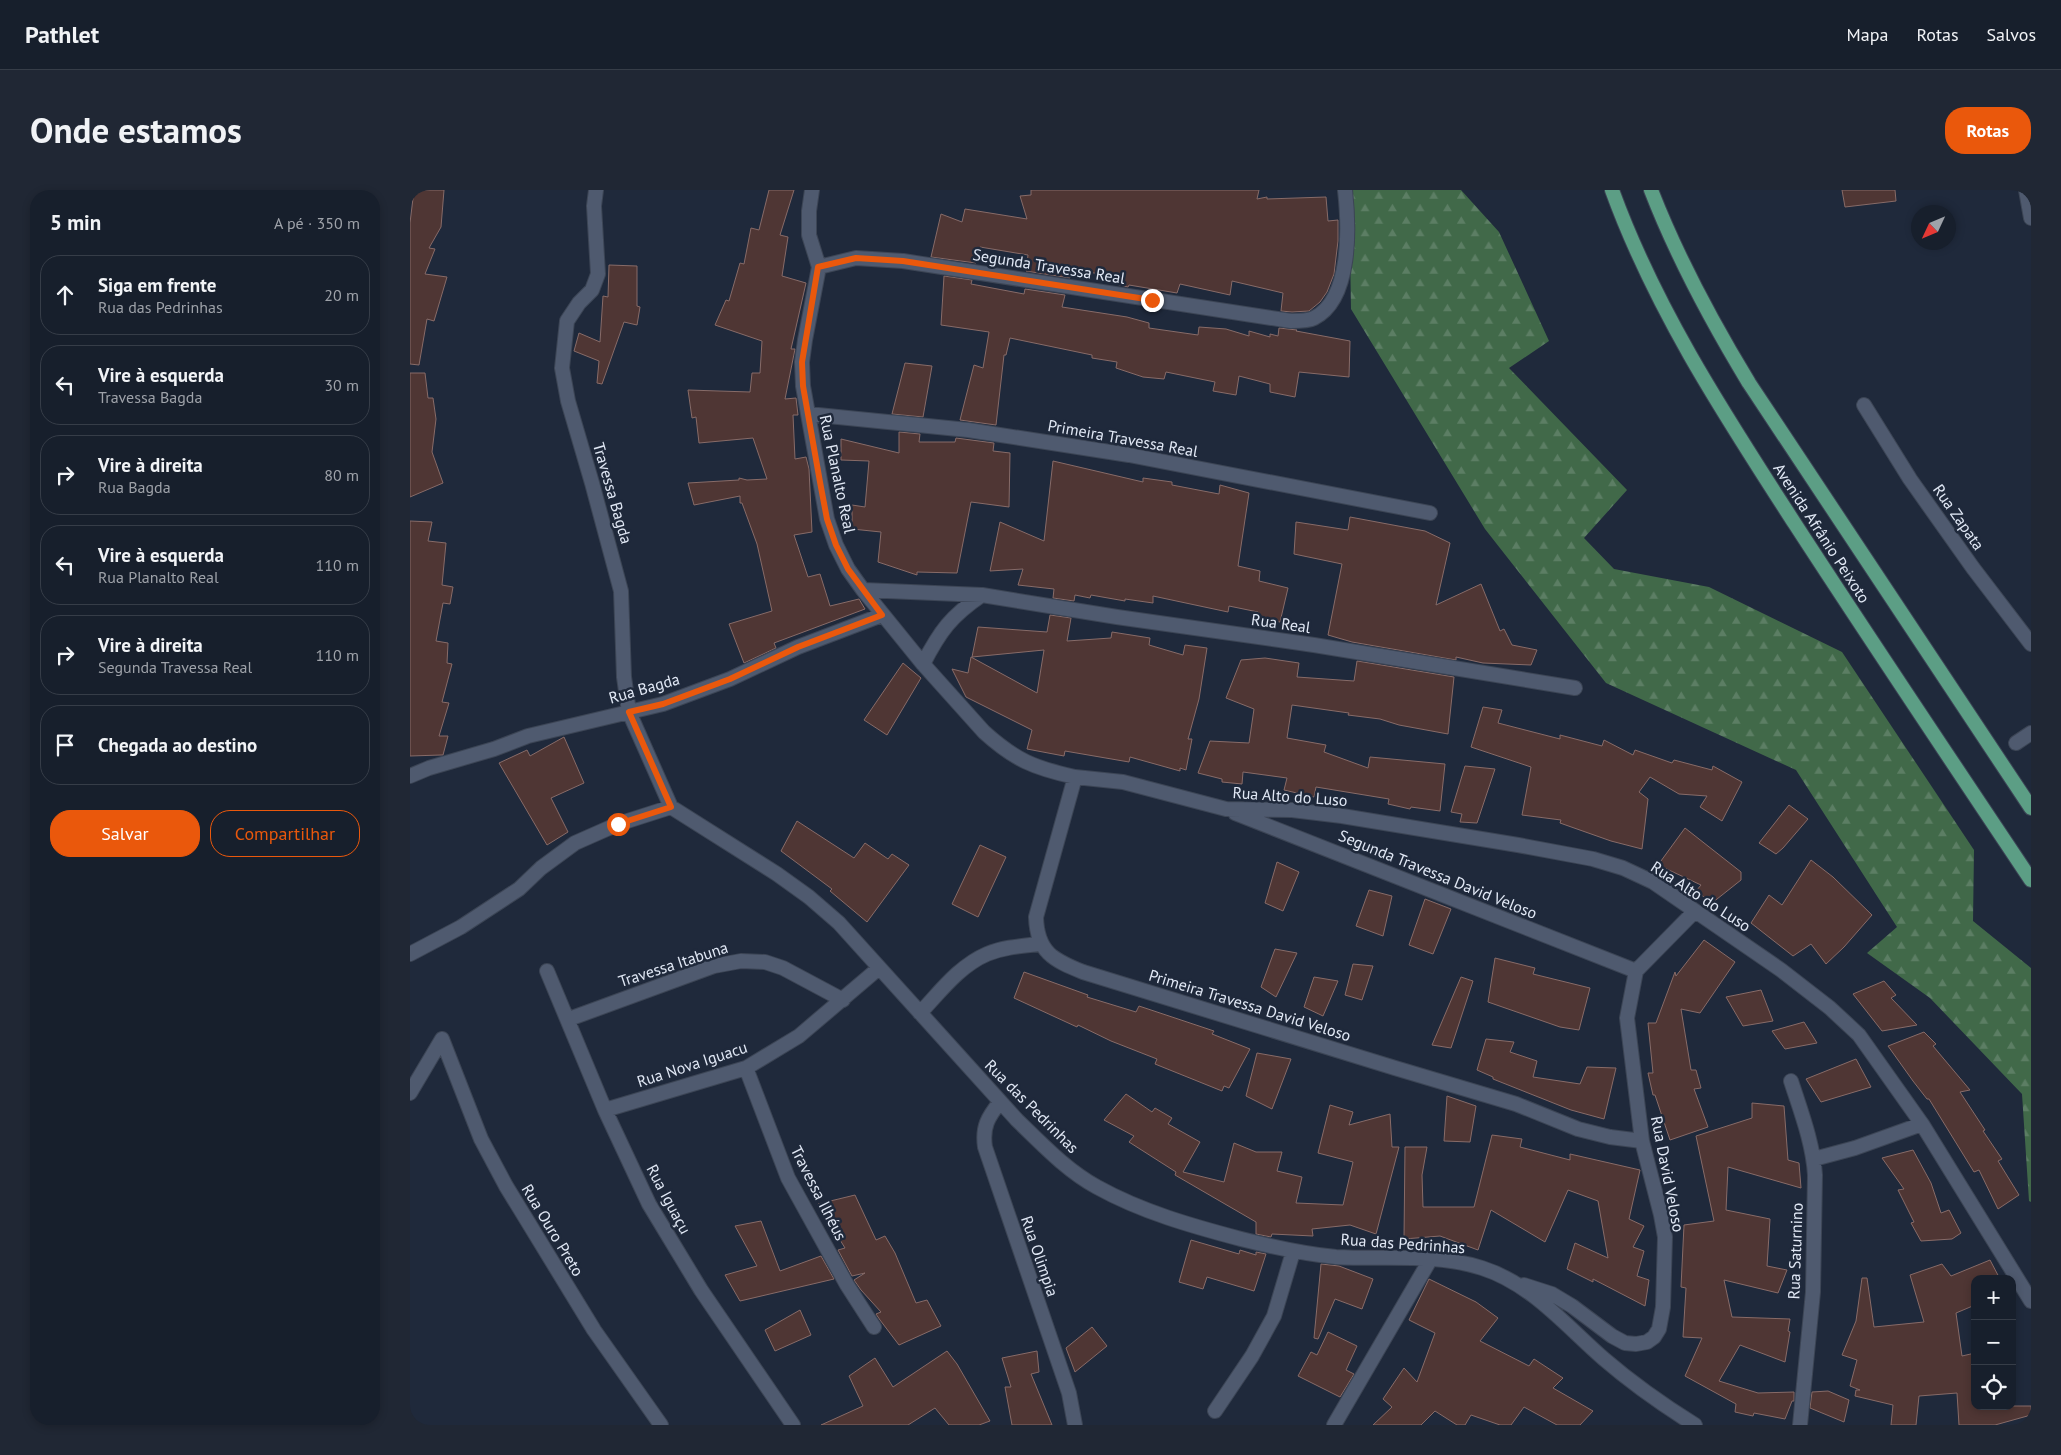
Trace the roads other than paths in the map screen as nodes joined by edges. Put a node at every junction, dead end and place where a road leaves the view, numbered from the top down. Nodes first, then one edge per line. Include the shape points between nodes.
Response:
1 (596, 190) edge
2 (812, 190) edge
3 (1345, 190) edge
4 (1612, 190) edge
5 (1651, 190) edge
6 (2026, 190) edge
7 (2031, 218) edge
8 (818, 267) junction
9 (1864, 405) dead end
10 (808, 414) junction
11 (1430, 514) dead end
12 (863, 590) junction
13 (982, 595) junction
14 (882, 615) junction
15 (2031, 644) edge
16 (923, 664) junction
17 (1575, 688) dead end
18 (629, 712) junction
19 (2031, 733) edge
20 (2016, 743) dead end
21 (410, 776) edge
22 (1075, 776) junction
23 (671, 807) junction
24 (2031, 808) edge
25 (1226, 809) junction
26 (2031, 880) edge
27 (1694, 912) junction
28 (1040, 944) junction
29 (410, 954) edge
30 (879, 968) junction
31 (548, 971) dead end
32 (1636, 971) junction
33 (843, 1000) junction
34 (920, 1013) junction
35 (568, 1019) junction
36 (746, 1068) junction
37 (1791, 1081) dead end
38 (410, 1093) edge
39 (1000, 1102) junction
40 (606, 1110) junction
41 (1922, 1124) junction
42 (1642, 1141) junction
43 (1814, 1159) junction
44 (1293, 1252) junction
45 (1430, 1260) junction
46 (1514, 1281) junction
47 (2031, 1301) edge
48 (874, 1327) dead end
49 (1215, 1412) dead end
50 (661, 1425) edge
51 (793, 1425) edge
52 (1075, 1425) edge
53 (1334, 1425) edge
54 (1695, 1425) edge
55 (1800, 1425) edge

1 - 18 street, Travessa Bagda via 598,274 592,290 567,321 562,368 568,401 621,591 624,676
2 - 8 street, Rua Planalto Real via 809,235
3 - 8 street, Segunda Travessa Real via 1346,255 1341,281 1330,304 1313,319 1291,322 903,261 856,258
4 - 26 main road, Avenida Afrânio Peixoto via 1654,291 1718,404
5 - 24 main road, Avenida Afrânio Peixoto via 1720,336
6 - 7 street
8 - 10 street, Rua Planalto Real via 802,362
9 - 15 street, Rua Zapata via 1910,479
10 - 11 street, Primeira Travessa Real via 968,430 1128,455
10 - 12 street, Rua Planalto Real via 827,519 844,561
12 - 13 street, Rua Real
12 - 14 street, Rua Planalto Real
13 - 16 street via 951,619 938,635
13 - 17 street, Rua Real
14 - 16 street, Rua Planalto Real
14 - 18 street, Rua Bagda via 798,647 730,679 663,704
16 - 22 street, Rua Planalto Real via 1003,749 1043,770
18 - 21 street, Rua Bagda via 528,736
18 - 23 street, Travessa Bagda
19 - 20 street
22 - 25 street, Rua Alto do Luso via 1123,782
22 - 28 street via 1036,917
23 - 29 street via 618,824 575,843 519,889
23 - 30 street, Rua das Pedrinhas via 810,897
25 - 27 street, Rua Alto do Luso via 1292,810 1342,816 1593,859 1653,882
25 - 32 street, Segunda Travessa David Veloso
27 - 32 street
27 - 41 street, Rua Alto do Luso via 1781,970 1830,1008 1859,1035
28 - 34 street via 986,955 949,980
28 - 42 street, Primeira Travessa David Veloso via 1057,959 1083,972 1516,1104 1578,1129
30 - 33 street, Rua Nova Iguacu
30 - 34 street, Rua das Pedrinhas
31 - 35 street, Rua Iguaçu
32 - 42 street, Rua David Veloso via 1627,1018
33 - 35 street, Travessa Itabuna via 783,968 765,962 741,961 714,966
33 - 36 street, Rua Nova Iguacu via 799,1036
34 - 39 street, Rua das Pedrinhas
35 - 40 street, Rua Iguaçu
36 - 40 street, Rua Nova Iguacu
36 - 48 street, Travessa Ilhéus via 788,1178
37 - 43 street, Rua Saturnino
38 - 50 street, Rua Ouro Preto via 442,1039 481,1139 506,1186 594,1330
39 - 44 street, Rua das Pedrinhas via 1047,1150 1096,1186 1189,1225
39 - 52 street, Rua Olimpia via 985,1124 985,1147 1069,1393
40 - 51 street, Rua Iguaçu via 649,1204 701,1290
41 - 43 street
41 - 47 street, Rua Alto do Luso
42 - 46 street, Rua David Veloso via 1664,1238 1662,1319 1654,1337 1647,1342 1625,1343 1552,1294
43 - 55 street, Rua Saturnino via 1813,1292
44 - 45 street, Rua das Pedrinhas
44 - 49 street via 1274,1316
45 - 46 street, Rua das Pedrinhas via 1482,1268
45 - 53 street
46 - 54 street, Rua das Pedrinhas via 1628,1379

